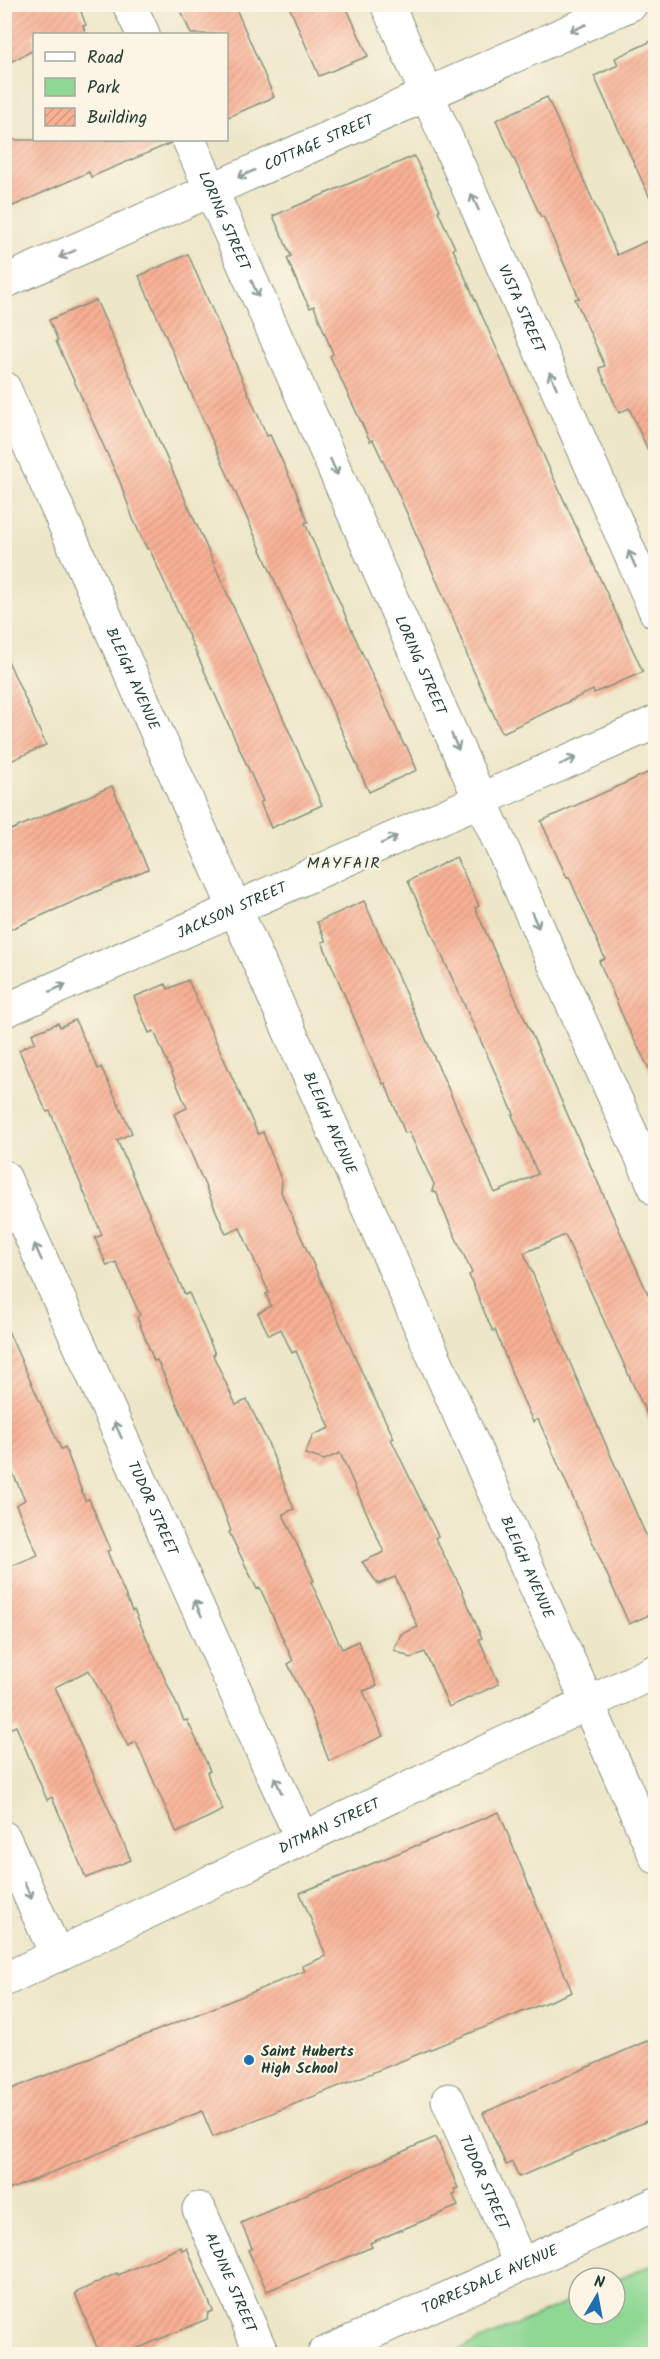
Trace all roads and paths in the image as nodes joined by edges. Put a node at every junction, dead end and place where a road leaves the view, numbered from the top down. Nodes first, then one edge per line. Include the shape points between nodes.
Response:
1 (129, 4) edge
2 (387, 4) edge
3 (631, 4) edge
4 (143, 33) edge
5 (427, 95) junction
6 (189, 141) edge
7 (211, 189) junction
8 (4, 282) edge
9 (4, 388) edge
10 (656, 612) edge
11 (656, 722) edge
12 (480, 799) junction
13 (236, 910) junction
14 (4, 1011) edge
15 (4, 1177) edge
16 (656, 1189) edge
17 (656, 1671) edge
18 (588, 1704) junction
19 (4, 1838) edge
20 (302, 1839) junction
21 (656, 1857) edge
22 (57, 1956) junction
23 (4, 1980) edge
24 (448, 2100) dead end
25 (656, 2204) edge
26 (200, 2209) dead end
27 (521, 2265) junction
28 (262, 2355) edge
29 (324, 2355) edge

1 - 4 street
2 - 5 street, VISTA STREET
3 -> 5 street, COTTAGE STREET
5 -> 7 street, COTTAGE STREET
10 -> 5 street, VISTA STREET
6 - 7 street, LORING STREET
7 -> 8 street, COTTAGE STREET
7 -> 12 street, LORING STREET
9 - 13 street, BLEIGH AVENUE
12 -> 11 street, JACKSON STREET
13 -> 12 street, JACKSON STREET
12 -> 16 street, LORING STREET
14 -> 13 street, JACKSON STREET
13 - 18 street, BLEIGH AVENUE
20 -> 15 street, TUDOR STREET
17 - 18 street, DITMAN STREET
18 - 20 street, DITMAN STREET
18 - 21 street, BLEIGH AVENUE
19 -> 22 street
20 - 22 street, DITMAN STREET
22 - 23 street, DITMAN STREET
24 - 27 street, TUDOR STREET
25 - 27 street, TORRESDALE AVENUE
26 - 28 street, ALDINE STREET
27 - 29 street, TORRESDALE AVENUE

